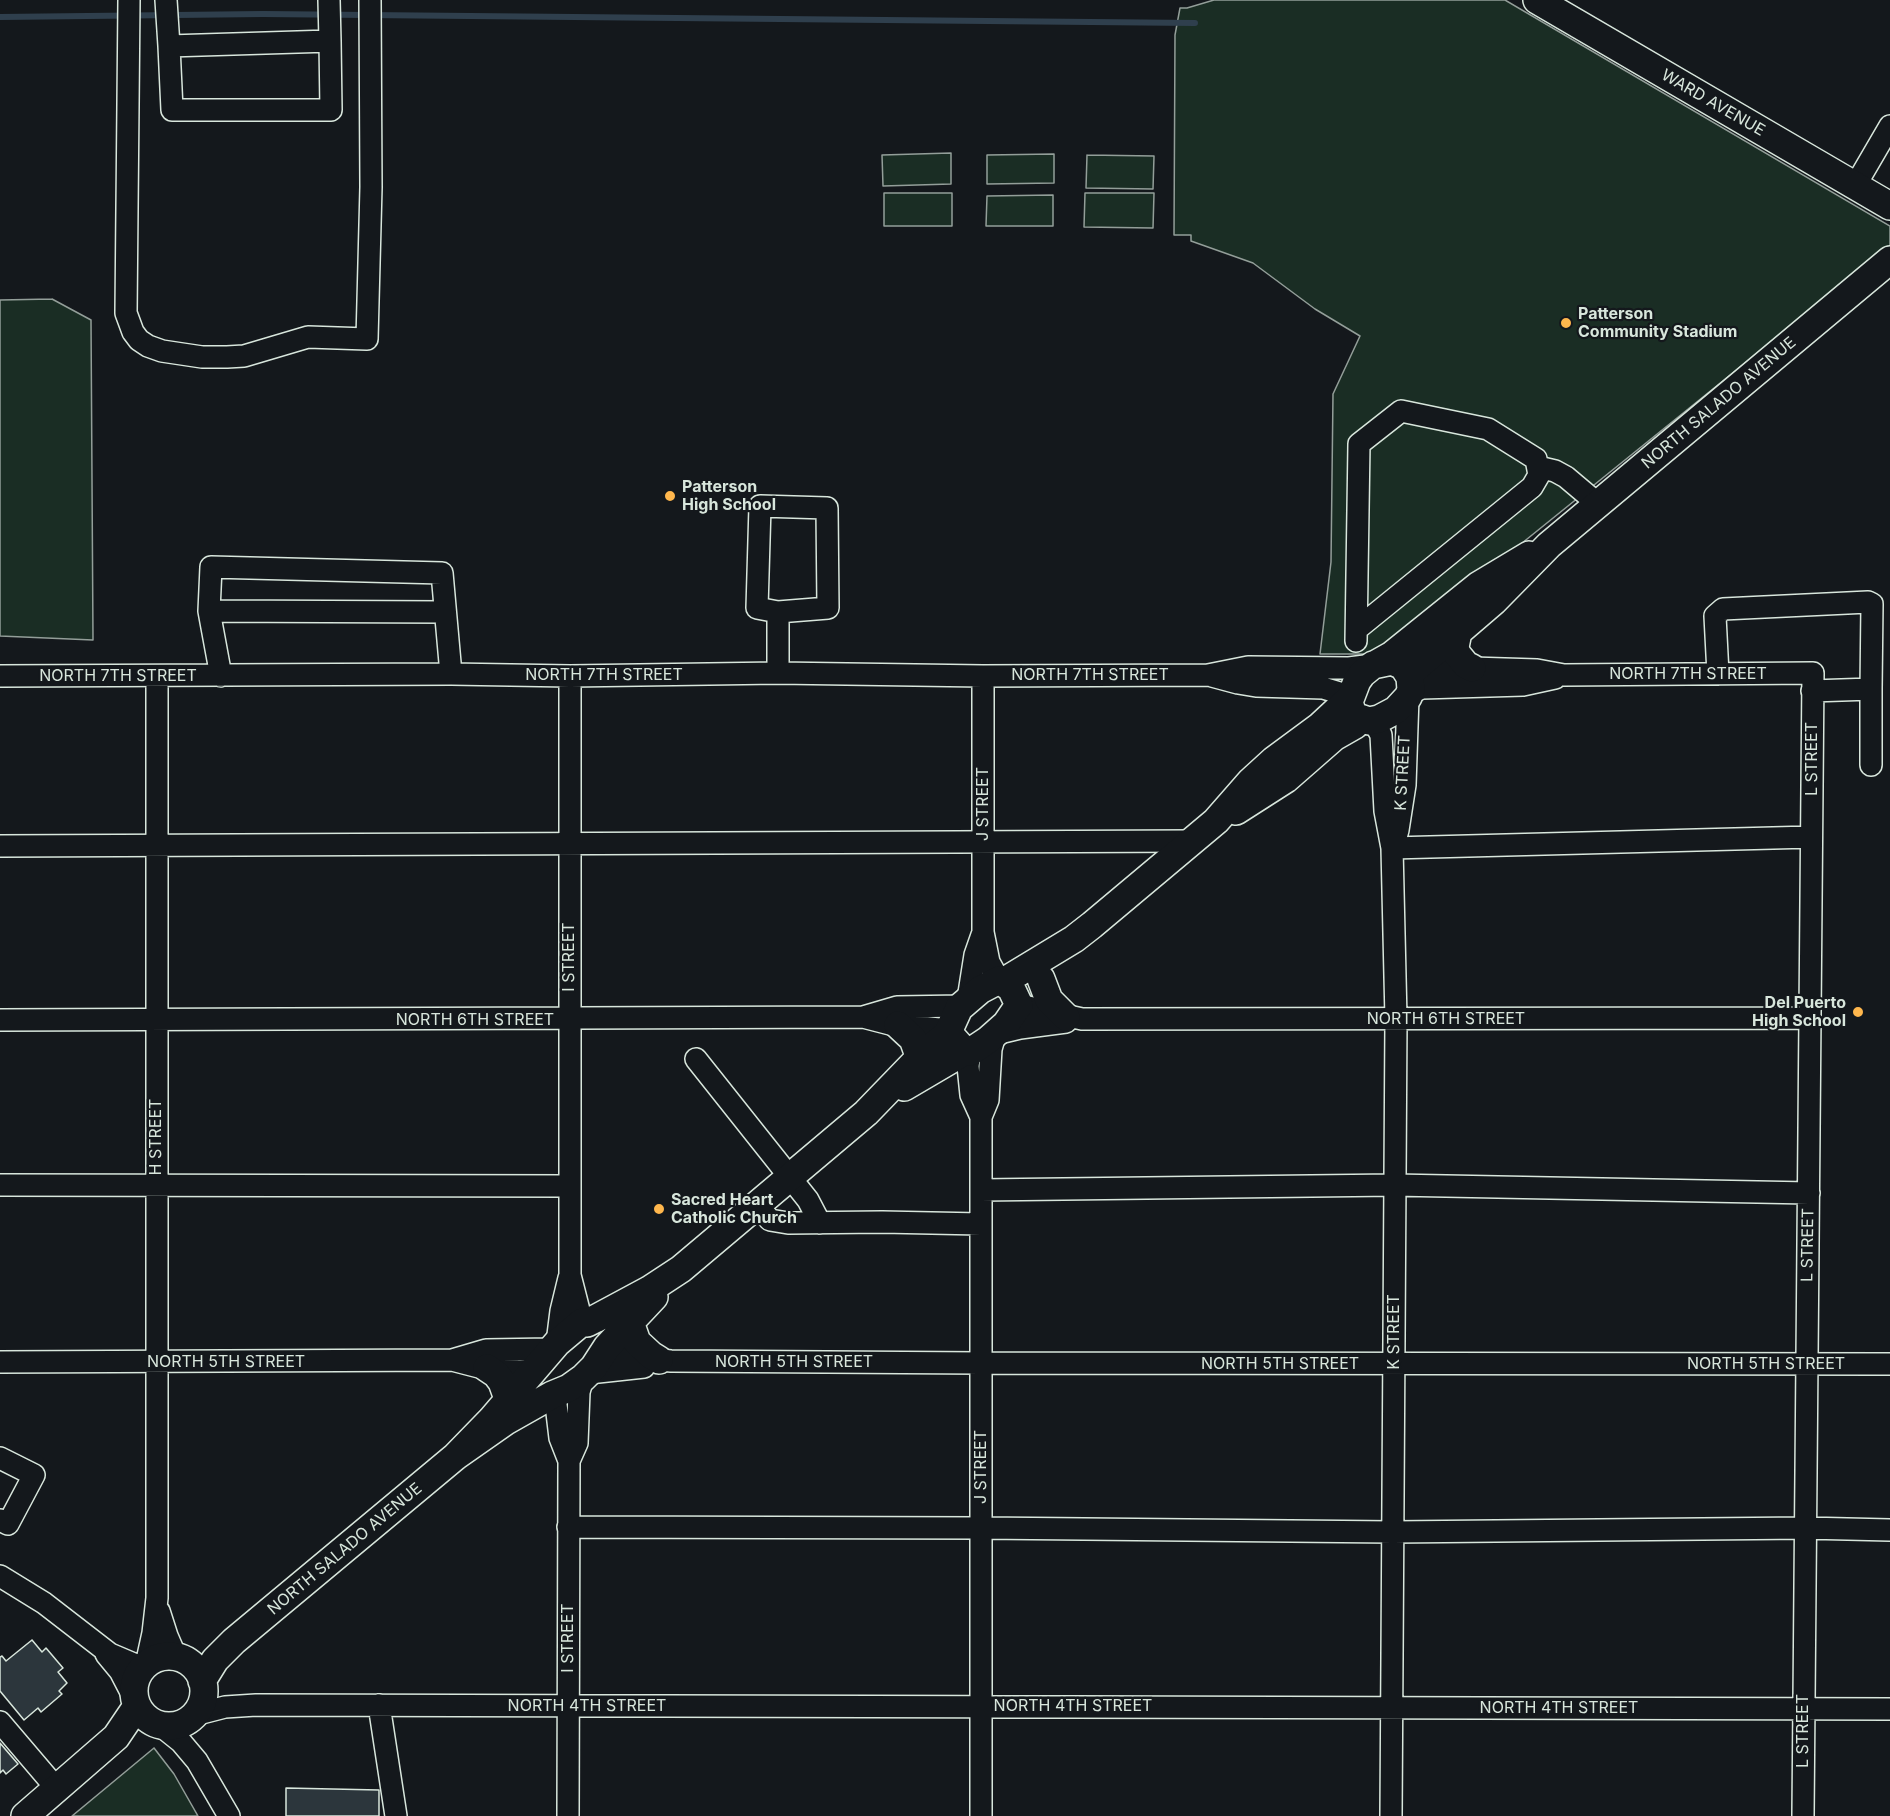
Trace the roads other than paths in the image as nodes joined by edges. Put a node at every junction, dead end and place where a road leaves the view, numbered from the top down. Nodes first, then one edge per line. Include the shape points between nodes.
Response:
1 (129, 0) edge
2 (166, 0) edge
3 (328, 0) edge
4 (370, 0) edge
5 (1537, 0) edge
6 (330, 41) junction
7 (169, 46) junction
8 (1890, 126) edge
9 (1855, 186) junction
10 (1890, 206) edge
11 (1890, 260) edge
12 (1538, 467) junction
13 (1598, 504) junction
14 (1549, 545) junction
15 (209, 611) junction
16 (445, 612) junction
17 (778, 612) junction
18 (1458, 632) junction
19 (1375, 664) junction
20 (1472, 669) junction
21 (778, 673) junction
22 (451, 674) junction
23 (1718, 674) junction
24 (1208, 675) junction
25 (1564, 675) junction
26 (0, 676) edge
27 (221, 676) junction
28 (570, 676) junction
29 (983, 676) junction
30 (157, 677) junction
31 (1813, 682) junction
32 (1409, 685) junction
33 (1871, 689) junction
34 (1350, 697) junction
35 (1368, 720) junction
36 (1870, 765) dead end
37 (1216, 821) junction
38 (1811, 837) junction
39 (1193, 841) junction
40 (983, 842) junction
41 (570, 843) junction
42 (157, 845) junction
43 (0, 846) edge
44 (1392, 848) junction
45 (1092, 926) junction
46 (983, 932) junction
47 (1041, 979) junction
48 (1010, 992) junction
49 (964, 1004) junction
50 (863, 1017) junction
51 (1074, 1018) junction
52 (1810, 1018) junction
53 (1396, 1019) junction
54 (0, 1020) edge
55 (156, 1020) junction
56 (569, 1020) junction
57 (898, 1025) junction
58 (995, 1035) junction
59 (959, 1041) junction
60 (696, 1059) dead end
61 (917, 1061) junction
62 (866, 1113) junction
63 (981, 1117) junction
64 (791, 1178) junction
65 (0, 1185) edge
66 (1394, 1185) junction
67 (156, 1186) junction
68 (568, 1186) junction
69 (981, 1190) junction
70 (1809, 1193) junction
71 (757, 1205) junction
72 (820, 1223) junction
73 (981, 1224) junction
74 (681, 1269) junction
75 (570, 1275) junction
76 (630, 1322) junction
77 (585, 1323) junction
78 (554, 1346) junction
79 (452, 1360) junction
80 (665, 1360) junction
81 (0, 1362) edge
82 (156, 1362) junction
83 (596, 1363) junction
84 (981, 1363) junction
85 (1394, 1364) junction
86 (1807, 1364) junction
87 (1890, 1364) edge
88 (487, 1368) junction
89 (532, 1373) junction
90 (553, 1395) junction
91 (506, 1403) junction
92 (456, 1456) junction
93 (0, 1458) edge
94 (569, 1461) junction
95 (0, 1520) edge
96 (568, 1527) junction
97 (981, 1528) junction
98 (1805, 1528) junction
99 (1890, 1530) edge
100 (1393, 1532) junction
101 (0, 1576) edge
102 (157, 1598) junction
103 (234, 1641) junction
104 (100, 1647) junction
105 (178, 1658) junction
106 (144, 1666) junction
107 (202, 1683) junction
108 (256, 1705) junction
109 (378, 1705) junction
110 (981, 1705) junction
111 (568, 1706) junction
112 (1392, 1707) junction
113 (1803, 1709) junction
114 (1890, 1710) edge
115 (146, 1713) junction
116 (193, 1717) junction
117 (0, 1722) edge
118 (197, 1761) junction
119 (57, 1789) junction
120 (25, 1816) edge
121 (229, 1816) edge
122 (396, 1816) edge
123 (568, 1816) edge
124 (981, 1816) edge
125 (1391, 1816) edge
126 (1803, 1816) edge

1 - 4 street via 126,313 133,332 148,346 202,357 244,356 308,337 367,339
2 - 7 street
3 - 6 street
5 - 9 main road, WARD AVENUE
6 - 7 street
6 - 7 street via 331,110 172,110
8 - 9 street
9 - 10 main road, WARD AVENUE
11 - 13 main road, NORTH SALADO AVENUE
12 - 12 street via 1539,475 1532,487 1357,635 1359,444 1401,411 1488,429 1536,459
12 - 13 street via 1566,477
13 - 14 main road, NORTH SALADO AVENUE
14 - 18 main road, NORTH SALADO AVENUE
14 - 19 main road, NORTH SALADO AVENUE via 1479,585 1392,655
15 - 16 street
15 - 16 street via 211,567 442,573
15 - 27 street
16 - 22 street
17 - 17 street via 828,608 827,508 760,506 757,609
17 - 21 street
18 - 20 main road via 1457,654
18 - 32 main road, NORTH SALADO AVENUE
19 - 24 street, NORTH 7TH STREET via 1349,668 1248,667
19 - 32 main road via 1397,662
19 - 34 main road via 1362,674
20 - 25 street, NORTH 7TH STREET via 1537,670
20 - 32 street, NORTH 7TH STREET via 1430,670
21 - 28 street, NORTH 7TH STREET
21 - 29 street, NORTH 7TH STREET
22 - 27 street, NORTH 7TH STREET
22 - 28 street, NORTH 7TH STREET
23 - 25 street, NORTH 7TH STREET
23 - 31 street, NORTH 7TH STREET
23 - 33 street via 1715,616 1723,609 1868,602 1872,604
24 - 29 street, NORTH 7TH STREET
24 - 34 street, NORTH 7TH STREET via 1256,686 1323,688
25 - 32 street, NORTH 7TH STREET via 1533,684 1427,688
26 - 30 street, NORTH 7TH STREET
27 - 30 street, NORTH 7TH STREET
28 - 41 street, I STREET
29 - 40 street, J STREET
30 - 42 street, H STREET
31 - 33 street, NORTH 7TH STREET
31 - 38 street, L STREET
32 - 35 main road via 1396,710
32 - 44 street, K STREET via 1405,785
33 - 36 street
34 - 35 main road via 1352,712
34 - 37 main road, NORTH SALADO AVENUE via 1251,781
35 - 37 main road, NORTH SALADO AVENUE via 1334,737 1265,793
35 - 44 street, K STREET via 1381,735 1385,811
37 - 39 main road, NORTH SALADO AVENUE
38 - 44 street
38 - 52 street, L STREET
39 - 40 street
39 - 45 main road, NORTH SALADO AVENUE
40 - 41 street
40 - 46 street, J STREET
41 - 42 street
41 - 56 street, I STREET
42 - 43 street
42 - 55 street, H STREET
44 - 53 street, K STREET
45 - 47 main road, NORTH SALADO AVENUE
45 - 48 main road, NORTH SALADO AVENUE
46 - 48 street, J STREET via 989,962
46 - 49 street, J STREET
47 - 48 main road, NORTH SALADO AVENUE
47 - 51 main road via 1049,1000
48 - 49 main road, NORTH SALADO AVENUE via 980,990
48 - 51 street, NORTH 6TH STREET
48 - 58 main road, NORTH SALADO AVENUE via 1006,1024
49 - 50 street via 897,1007
49 - 59 main road, NORTH SALADO AVENUE
50 - 56 street, NORTH 6TH STREET
50 - 57 street, NORTH 6TH STREET
51 - 53 street, NORTH 6TH STREET
51 - 58 street, NORTH 6TH STREET
52 - 53 street, NORTH 6TH STREET
52 - 70 street, L STREET
53 - 66 street, K STREET
54 - 55 street, NORTH 6TH STREET
55 - 56 street, NORTH 6TH STREET
55 - 67 street, H STREET
56 - 68 street, I STREET
57 - 59 street, NORTH 6TH STREET
57 - 61 main road via 913,1039
58 - 59 main road, NORTH SALADO AVENUE
58 - 63 street, J STREET via 988,1100
59 - 61 main road, NORTH SALADO AVENUE via 926,1051
59 - 62 main road, NORTH SALADO AVENUE via 918,1078
59 - 63 street, J STREET
60 - 64 street
61 - 62 main road, NORTH SALADO AVENUE
62 - 64 main road, NORTH SALADO AVENUE
63 - 69 street, J STREET
64 - 71 main road, NORTH SALADO AVENUE
64 - 72 street
65 - 67 street
66 - 69 street
66 - 70 street
66 - 85 street, K STREET
67 - 68 street
67 - 82 street, H STREET
68 - 75 street, I STREET
69 - 73 street, J STREET
70 - 86 street, L STREET
71 - 72 street via 770,1220
71 - 74 main road, NORTH SALADO AVENUE
72 - 73 street
73 - 84 street, J STREET
74 - 76 main road, NORTH SALADO AVENUE
74 - 77 main road, NORTH SALADO AVENUE
75 - 77 street, I STREET
75 - 78 street, I STREET
76 - 80 main road via 637,1342 651,1355
76 - 83 main road, NORTH SALADO AVENUE
77 - 78 main road, NORTH SALADO AVENUE
77 - 83 street via 600,1331
78 - 79 street, NORTH 5TH STREET via 486,1350
78 - 89 main road, NORTH SALADO AVENUE
79 - 82 street, NORTH 5TH STREET
79 - 88 street, NORTH 5TH STREET
80 - 83 street, NORTH 5TH STREET via 631,1356
80 - 84 street, NORTH 5TH STREET
81 - 82 street, NORTH 5TH STREET
82 - 102 street, H STREET
83 - 90 main road, NORTH SALADO AVENUE
83 - 94 street, I STREET via 579,1400 577,1443
84 - 85 street, NORTH 5TH STREET
84 - 97 street, J STREET
85 - 86 street, NORTH 5TH STREET
85 - 100 street, K STREET
86 - 87 street, NORTH 5TH STREET
86 - 98 street, L STREET
88 - 89 street, NORTH 5TH STREET
88 - 91 main road via 502,1382
89 - 90 street via 538,1386
89 - 91 main road, NORTH SALADO AVENUE
90 - 92 main road, NORTH SALADO AVENUE
90 - 94 street, I STREET via 560,1438
91 - 92 main road, NORTH SALADO AVENUE
92 - 103 main road, NORTH SALADO AVENUE
93 - 95 street via 34,1475 8,1524
94 - 96 street, I STREET
96 - 97 street
96 - 111 street, I STREET
97 - 100 street
97 - 110 street, J STREET
98 - 99 street
98 - 100 street
98 - 113 street, L STREET
100 - 112 street, K STREET
101 - 104 street via 44,1603
102 - 105 street, H STREET via 164,1629
102 - 106 street, H STREET
103 - 105 main road, NORTH SALADO AVENUE via 209,1654
103 - 107 main road, NORTH SALADO AVENUE via 215,1660
104 - 106 street via 120,1659
104 - 115 street
105 - 106 main road via 162,1657
105 - 107 main road via 196,1669
106 - 115 main road via 136,1680
107 - 108 street, NORTH 4TH STREET via 226,1697
107 - 116 main road via 203,1699
108 - 109 street, NORTH 4TH STREET
108 - 116 street, NORTH 4TH STREET via 225,1707
109 - 111 street, NORTH 4TH STREET
109 - 122 street
110 - 111 street, NORTH 4TH STREET
110 - 112 street, NORTH 4TH STREET
110 - 124 street, J STREET
111 - 123 street, I STREET
112 - 113 street, NORTH 4TH STREET
112 - 125 street, K STREET
113 - 114 street, NORTH 4TH STREET
113 - 126 street, L STREET
115 - 116 main road via 175,1726
115 - 118 street
115 - 119 main road
116 - 118 street via 191,1737
117 - 119 street
118 - 121 street
119 - 120 main road

